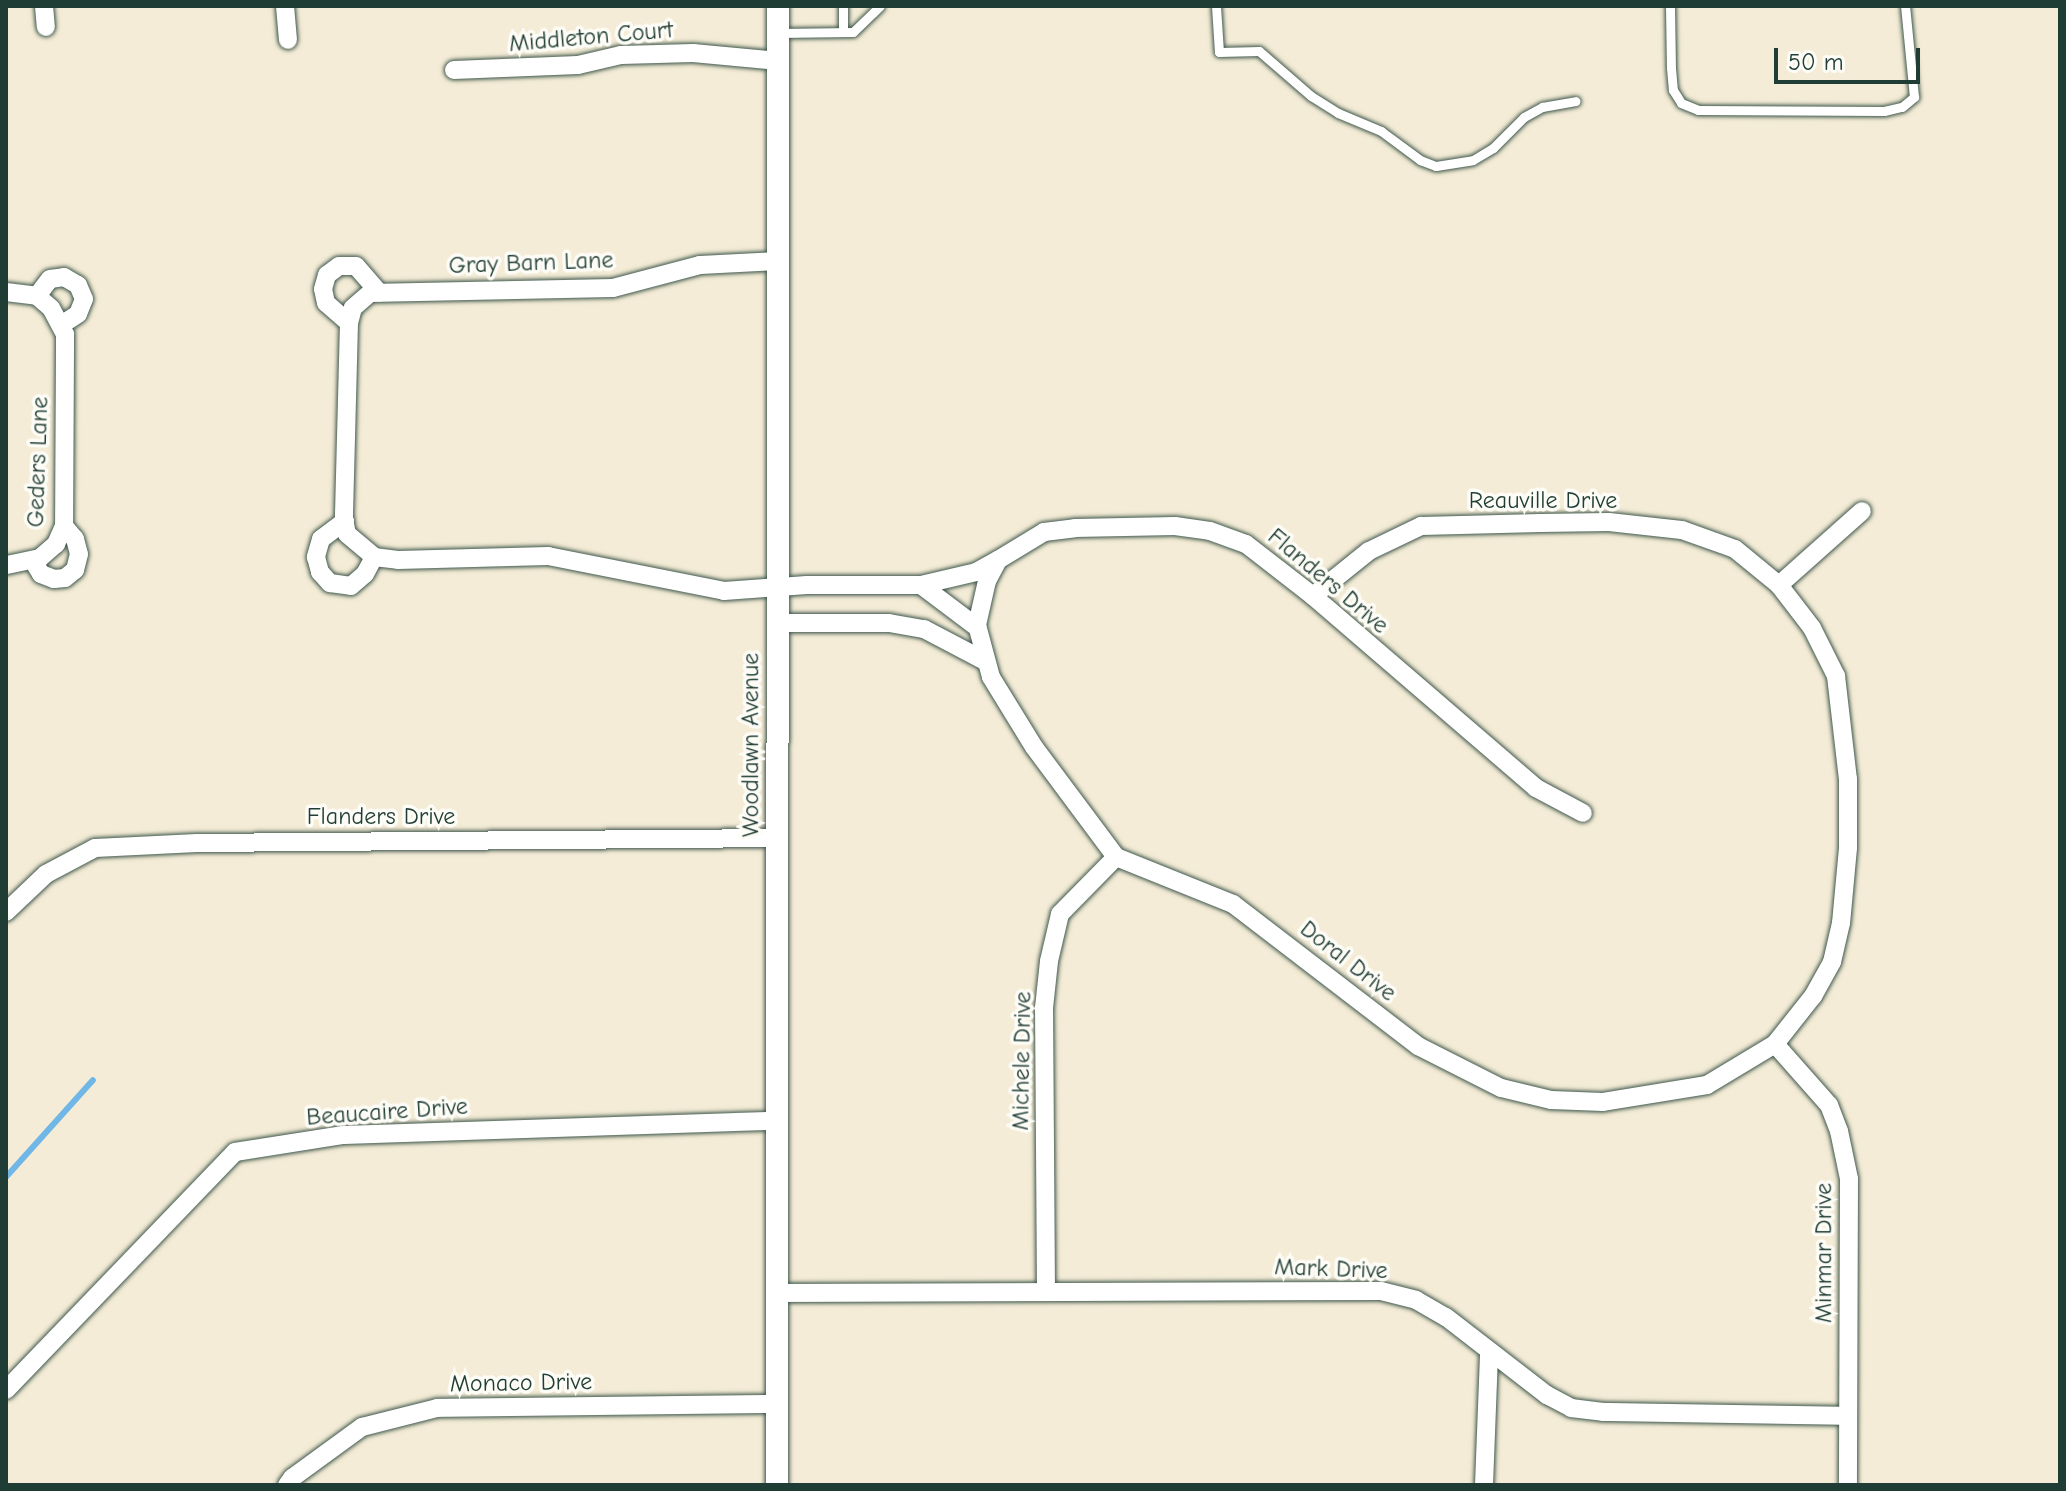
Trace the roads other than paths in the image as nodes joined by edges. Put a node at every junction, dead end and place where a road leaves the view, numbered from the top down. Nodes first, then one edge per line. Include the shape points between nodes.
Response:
1 (44, 6) edge
2 (285, 6) edge
3 (778, 6) edge
4 (843, 6) edge
5 (880, 6) edge
6 (1216, 6) edge
7 (1670, 6) edge
8 (1905, 6) edge
9 (46, 27) dead end
10 (843, 32) junction
11 (778, 33) junction
12 (288, 40) dead end
13 (779, 61) junction
14 (454, 70) dead end
15 (1575, 101) dead end
16 (778, 261) junction
17 (6, 292) edge
18 (379, 292) junction
19 (44, 302) junction
20 (349, 323) junction
21 (61, 325) junction
22 (1862, 511) dead end
23 (345, 521) junction
24 (64, 526) junction
25 (374, 557) junction
26 (998, 560) junction
27 (33, 561) junction
28 (6, 565) edge
29 (921, 585) junction
30 (1779, 585) junction
31 (777, 589) junction
32 (1313, 596) junction
33 (777, 623) junction
34 (978, 628) junction
35 (985, 661) junction
36 (1583, 813) dead end
37 (777, 838) junction
38 (1116, 857) junction
39 (6, 912) edge
40 (1775, 1044) junction
41 (776, 1121) junction
42 (1046, 1291) junction
43 (777, 1293) junction
44 (1489, 1352) junction
45 (6, 1390) edge
46 (777, 1404) junction
47 (1848, 1416) junction
48 (287, 1485) edge
49 (777, 1485) edge
50 (1484, 1485) edge
51 (1848, 1485) edge

1 - 9 street
2 - 12 street
3 - 11 street, Woodlawn Avenue
4 - 10 lane
5 - 10 lane via 853,32
6 - 15 lane via 1219,52 1259,51 1311,96 1436,166 1473,160 1524,117 1542,107
7 - 8 lane via 1673,90 1681,103 1698,110 1884,111 1914,97
10 - 11 lane
11 - 13 street, Woodlawn Avenue
13 - 14 street, Middleton Court via 693,53
13 - 16 street, Woodlawn Avenue
16 - 18 street, Gray Barn Lane via 700,265 613,288
16 - 31 street, Woodlawn Avenue
17 - 19 street
18 - 20 street via 353,308
18 - 20 street via 356,266 339,266 327,275 326,303
19 - 21 street, Geders Lane
19 - 21 street via 50,279 64,277 78,285 84,299 78,314
20 - 23 street
21 - 24 street, Geders Lane
22 - 30 street
23 - 25 street via 352,541
23 - 25 street via 321,539 316,557 320,572 330,583 351,586
24 - 27 street, Geders Lane via 56,544
24 - 27 street via 79,554 75,570 54,579 41,574
25 - 31 street, Flanders Drive via 548,556 724,591
26 - 29 street, Flanders Drive via 965,575
26 - 32 street, Flanders Drive via 1044,532 1175,526 1246,544
26 - 34 street via 979,604
27 - 28 street, Geders Lane
29 - 31 street, Flanders Drive
29 - 34 street
30 - 32 street, Reauville Drive via 1735,549 1682,530 1609,522 1540,523 1421,526 1369,551
30 - 40 street, Reauville Drive via 1812,628 1836,676 1848,779 1848,848 1832,962
31 - 33 street, Woodlawn Avenue
32 - 36 street, Flanders Drive via 1536,788
33 - 35 street via 889,623 924,629
33 - 37 street, Woodlawn Avenue
34 - 35 street
35 - 38 street via 1034,747
37 - 39 street, Flanders Drive via 95,848 46,874
37 - 41 street, Woodlawn Avenue
38 - 40 street, Doral Drive via 1233,904 1418,1046 1501,1088 1551,1100 1603,1102 1662,1093 1707,1085
38 - 42 street, Michele Drive via 1060,914 1049,961 1044,1008
40 - 47 street, Minmar Drive via 1829,1105 1849,1179
41 - 43 street, Woodlawn Avenue
41 - 45 street, Beaucaire Drive via 344,1135 235,1152
42 - 43 street, Mark Drive
42 - 44 street, Mark Drive via 1381,1291 1426,1306
43 - 46 street, Woodlawn Avenue
44 - 47 street, Mark Drive via 1571,1408
44 - 50 street
46 - 48 street, Monaco Drive via 437,1408 362,1427
46 - 49 street, Woodlawn Avenue
47 - 51 street, Minmar Drive

